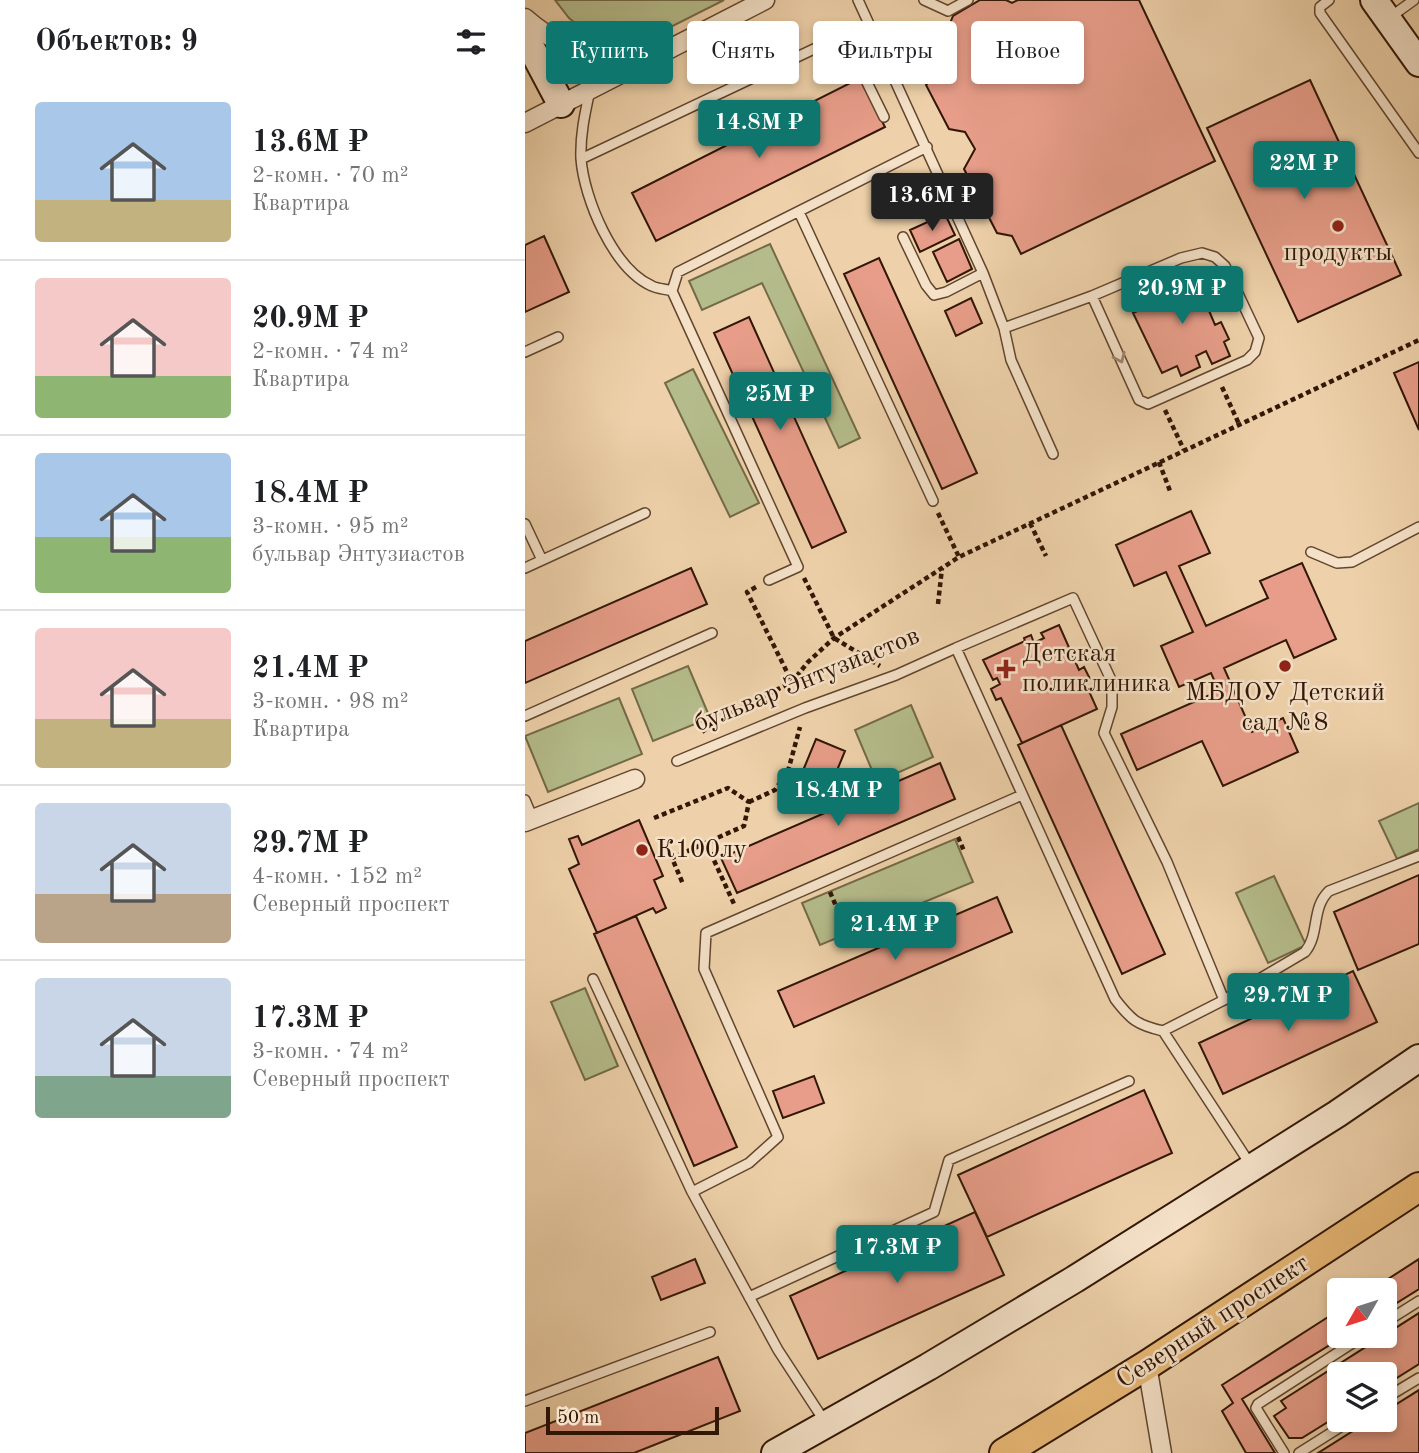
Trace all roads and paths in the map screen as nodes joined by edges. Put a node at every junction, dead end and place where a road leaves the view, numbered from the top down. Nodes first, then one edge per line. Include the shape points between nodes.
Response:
1 (765, 0) edge
2 (858, 0) edge
3 (924, 0) edge
4 (968, 0) edge
5 (1329, 0) edge
6 (1414, 0) edge
7 (1381, 10) edge
8 (525, 18) edge
9 (546, 34) edge
10 (525, 36) edge
11 (673, 46) edge
12 (1419, 64) edge
13 (598, 84) edge
14 (591, 88) junction
15 (561, 104) junction
16 (884, 117) dead end
17 (525, 123) edge
18 (927, 148) junction
19 (1419, 153) edge
20 (581, 159) junction
21 (799, 212) junction
22 (903, 237) dead end
23 (983, 273) junction
24 (673, 291) junction
25 (1092, 296) junction
26 (1004, 328) junction
27 (558, 337) dead end
28 (1419, 341) edge
29 (525, 352) edge
30 (1216, 374) junction
31 (1160, 400) junction
32 (1239, 424) junction
33 (1184, 450) junction
34 (1053, 454) dead end
35 (1159, 462) junction
36 (1170, 491) dead end
37 (933, 501) joint
38 (645, 513) dead end
39 (1030, 523) junction
40 (525, 524) edge
41 (1419, 527) edge
42 (1311, 552) dead end
43 (959, 556) junction
44 (1046, 556) dead end
45 (542, 561) junction
46 (798, 566) junction
47 (525, 568) edge
48 (941, 568) junction
49 (769, 580) dead end
50 (747, 592) dead end
51 (938, 604) dead end
52 (712, 633) dead end
53 (834, 638) junction
54 (956, 648) junction
55 (896, 675) junction
56 (792, 681) junction
57 (805, 708) junction
58 (525, 716) edge
59 (677, 761) joint
60 (635, 779) dead end
61 (1022, 795) junction
62 (525, 800) edge
63 (749, 802) junction
64 (654, 818) dead end
65 (529, 821) edge
66 (707, 845) junction
67 (1419, 856) edge
68 (683, 884) dead end
69 (740, 918) junction
70 (593, 979) dead end
71 (1224, 1000) junction
72 (1163, 1031) junction
73 (1419, 1058) edge
74 (1129, 1081) dead end
75 (1252, 1168) junction
76 (1419, 1187) edge
77 (692, 1192) junction
78 (749, 1297) junction
79 (1419, 1301) edge
80 (1397, 1315) edge
81 (710, 1332) dead end
82 (1345, 1348) edge
83 (1147, 1365) junction
84 (1419, 1378) edge
85 (1397, 1391) edge
86 (525, 1401) edge
87 (826, 1424) junction
88 (1332, 1432) edge
89 (775, 1453) edge
90 (1004, 1453) edge
91 (1162, 1453) edge
92 (1284, 1453) edge
93 (1299, 1453) edge

1 - 11 street
2 - 18 lane
3 - 4 lane via 948,11
5 - 19 lane via 1320,13
6 - 7 lane
7 - 12 street
8 - 9 street
10 - 15 street
13 - 14 street
14 - 15 street
14 - 20 lane via 582,125
15 - 17 street
16 - 20 lane via 851,50 833,40
18 - 21 lane
18 - 23 lane
20 - 24 lane via 587,193 613,249 651,286
21 - 24 lane via 678,272
21 - 37 lane
22 - 23 lane via 934,295
23 - 26 lane
24 - 46 lane
25 - 26 lane
25 - 30 lane via 1181,258 1202,253 1215,257 1225,266 1259,338 1247,360
25 -> 31 lane via 1139,400 1148,404
26 - 34 lane via 1011,360
27 - 29 lane
28 - 32 path
30 - 31 lane
30 - 32 path
31 - 33 path
32 - 33 path
33 - 35 path
35 - 36 path
35 - 39 path
37 - 43 path
38 - 45 lane
39 - 43 path
39 - 44 path
40 - 45 lane
41 - 42 lane via 1352,562 1336,563
43 - 48 path
45 - 47 lane
46 - 49 lane
46 - 53 path
48 - 51 path
48 - 53 path
50 - 56 path
52 - 58 lane
53 - 55 path
53 - 56 path
54 - 55 lane, бульвар Энтузиастов
54 - 61 lane
54 - 71 lane, бульвар Энтузиастов via 1073,598 1112,682 1112,707 1104,733 1167,862
55 - 57 lane, бульвар Энтузиастов
56 - 59 path via 714,722 693,739
57 - 59 lane, бульвар Энтузиастов
57 - 63 path via 787,772 775,790
60 - 65 street
61 - 69 lane
61 - 72 lane via 1115,999 1142,1026
62 - 65 lane
63 - 64 path via 728,788
63 - 66 path via 744,826
66 - 68 path via 672,858
66 - 69 path
67 - 71 lane via 1329,891 1317,908 1305,952
69 - 77 lane via 706,933 704,969 778,1137 749,1163
70 - 77 lane
71 - 72 lane
72 - 75 lane
73 - 75 street
74 - 78 lane via 949,1160 934,1212
75 - 87 street via 974,1340
76 - 83 main road, Северный проспект
77 - 78 lane
78 - 87 lane
79 - 80 lane
81 - 86 lane
82 - 92 lane via 1258,1404 1256,1408
83 - 90 main road, Северный проспект
83 - 91 street
84 - 85 lane
87 - 89 street
88 - 93 lane

